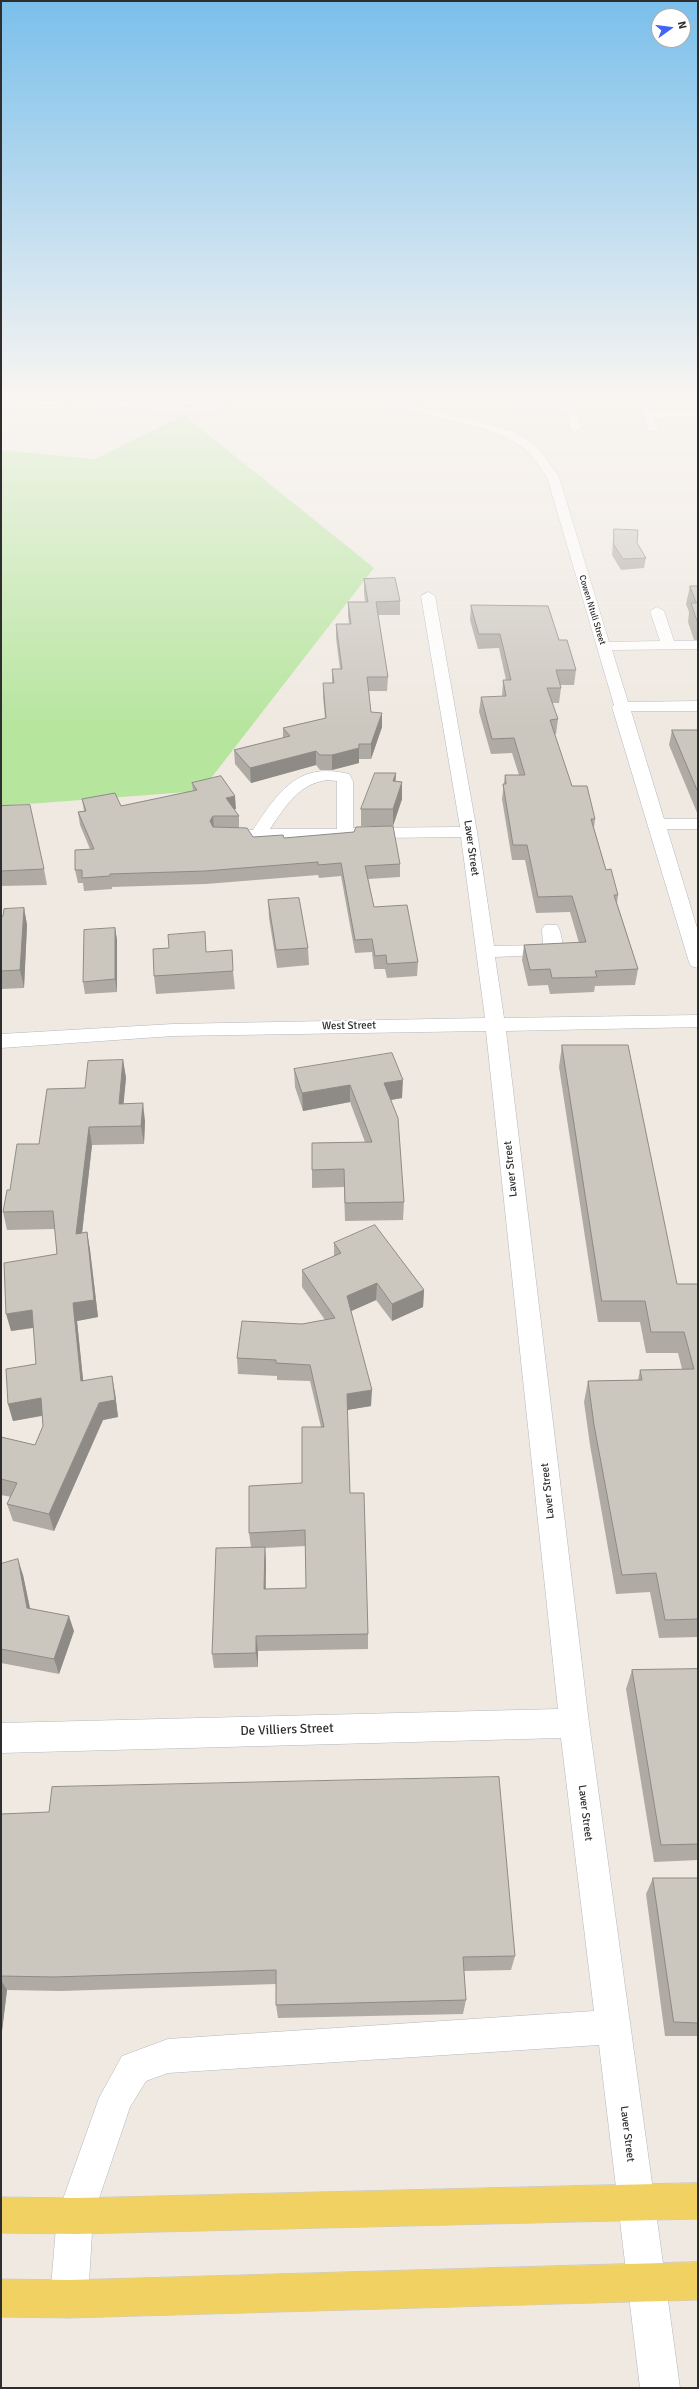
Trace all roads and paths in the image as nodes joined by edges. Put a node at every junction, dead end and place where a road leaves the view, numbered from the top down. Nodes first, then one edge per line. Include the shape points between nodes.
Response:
1 (561, 505) edge
2 (428, 596) dead end
3 (657, 611) dead end
4 (698, 645) edge
5 (602, 646) junction
6 (668, 646) junction
7 (698, 706) edge
8 (620, 707) junction
9 (656, 824) junction
10 (698, 824) edge
11 (469, 832) junction
12 (345, 834) junction
13 (220, 835) edge
14 (258, 835) junction
15 (551, 930) dead end
16 (485, 952) junction
17 (698, 962) edge
18 (698, 1021) edge
19 (495, 1023) junction
20 (1, 1041) edge
21 (574, 1723) junction
22 (1, 1738) edge
23 (613, 2027) junction
24 (698, 2201) edge
25 (636, 2203) junction
26 (1, 2215) edge
27 (75, 2216) junction
28 (698, 2282) edge
29 (646, 2284) junction
30 (1, 2298) edge
31 (69, 2299) junction
32 (660, 2388) edge

1 - 5 street, Cowen Ntuli Street
2 - 11 street, Laver Street
3 - 6 street
4 - 6 street
5 - 6 street
5 - 8 street, Cowen Ntuli Street
7 - 8 street
8 - 9 street, Cowen Ntuli Street
9 - 10 street
9 - 17 street, Cowen Ntuli Street
11 - 12 street
11 - 16 street, Laver Street
12 - 14 street
12 - 14 street via 345,781 343,777 320,774 310,776 285,795
13 - 14 street
15 - 16 street via 553,950
16 - 19 street, Laver Street
18 - 19 street, West Street
19 - 20 street, West Street via 173,1030
19 - 21 street, Laver Street
21 - 22 street, De Villiers Street
21 - 23 street, Laver Street
23 - 25 street, Laver Street
23 - 27 street via 168,2056 134,2068 116,2098
24 - 25 main road
25 - 27 main road
25 - 29 street, Laver Street
26 - 27 main road
27 - 31 street
28 - 29 main road
29 - 31 main road
29 - 32 street, Laver Street
30 - 31 main road

